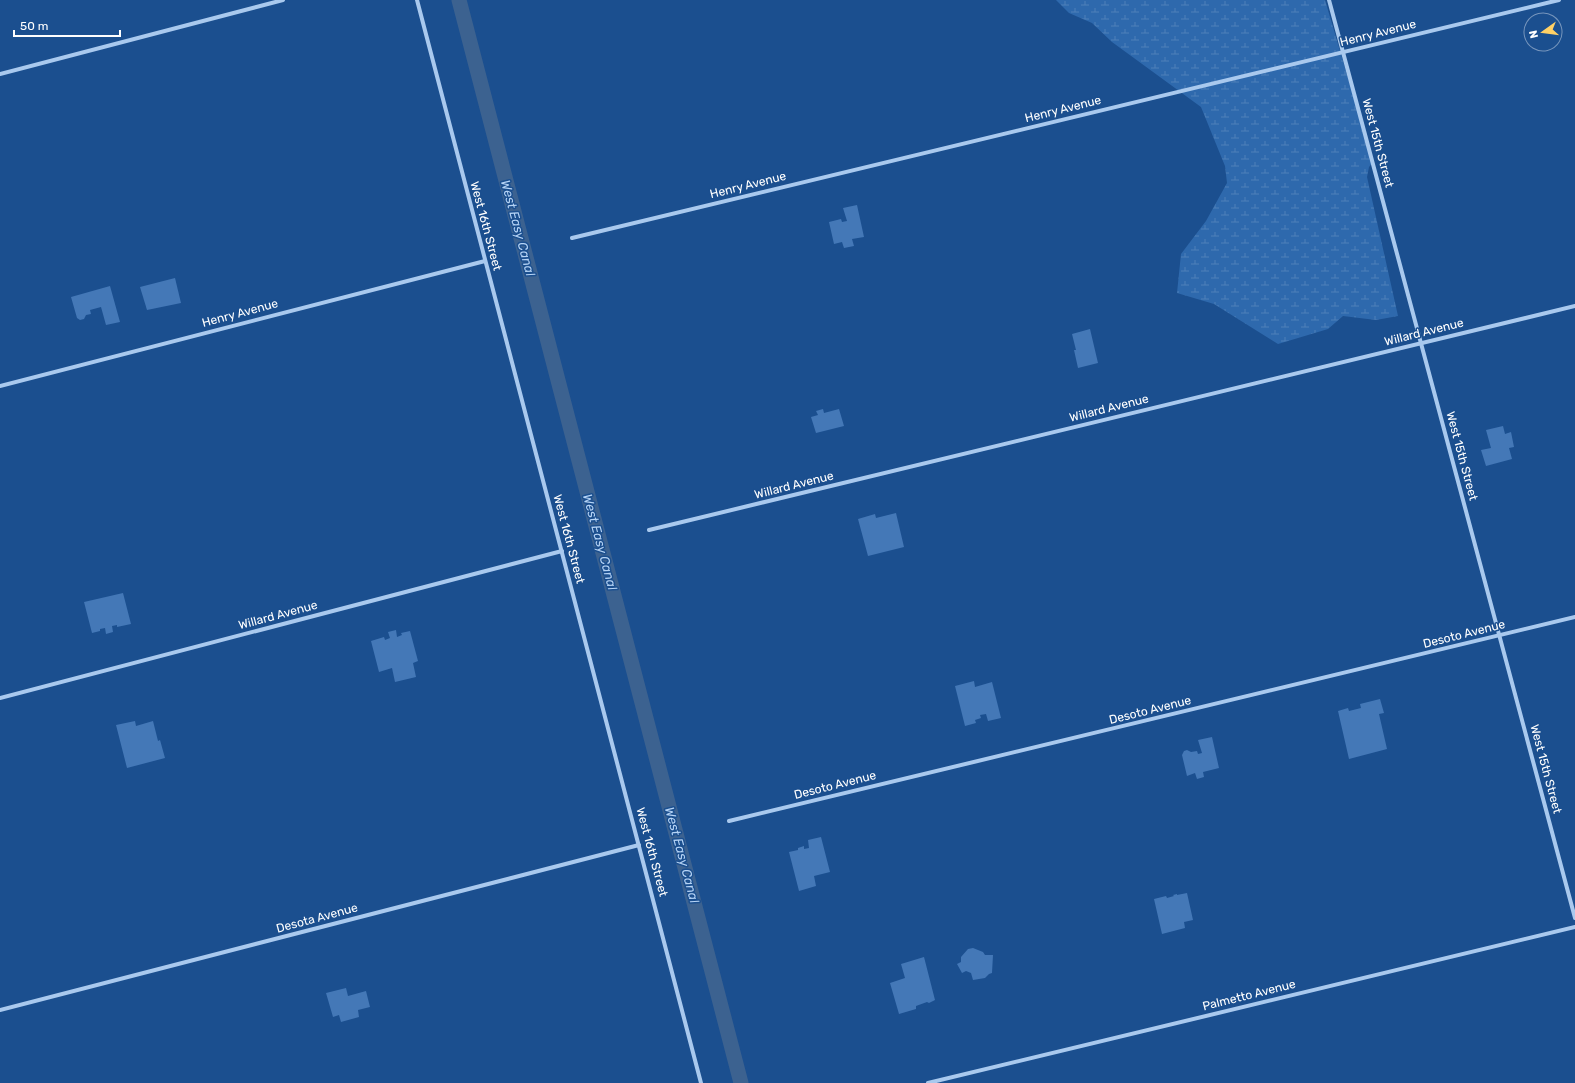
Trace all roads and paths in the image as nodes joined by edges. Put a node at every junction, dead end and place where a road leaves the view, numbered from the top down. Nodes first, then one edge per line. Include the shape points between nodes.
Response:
1 (283, 0) edge
2 (417, 0) edge
3 (1329, 0) edge
4 (1559, 0) edge
5 (1343, 52) junction
6 (0, 74) edge
7 (572, 238) dead end
8 (485, 261) junction
9 (1575, 306) edge
10 (1422, 343) junction
11 (0, 386) edge
12 (649, 530) dead end
13 (562, 551) junction
14 (1575, 617) edge
15 (1500, 635) junction
16 (0, 698) edge
17 (729, 821) dead end
18 (639, 845) junction
19 (1575, 918) edge
20 (1575, 927) edge
21 (0, 1010) edge
22 (701, 1083) edge
23 (928, 1083) edge

1 - 6 street
2 - 8 street, West 16th Street
3 - 5 street, West 15th Street
4 - 5 street, Henry Avenue
5 - 7 street, Henry Avenue
5 - 10 street, West 15th Street
8 - 11 street, Henry Avenue
8 - 13 street, West 16th Street
9 - 10 street, Willard Avenue
10 - 12 street, Willard Avenue
10 - 15 street, West 15th Street
13 - 16 street, Willard Avenue
13 - 18 street, West 16th Street
14 - 15 street, Desoto Avenue
15 - 17 street, Desoto Avenue
15 - 19 street, West 15th Street
18 - 21 street, Desota Avenue
18 - 22 street, West 16th Street
20 - 23 street, Palmetto Avenue

